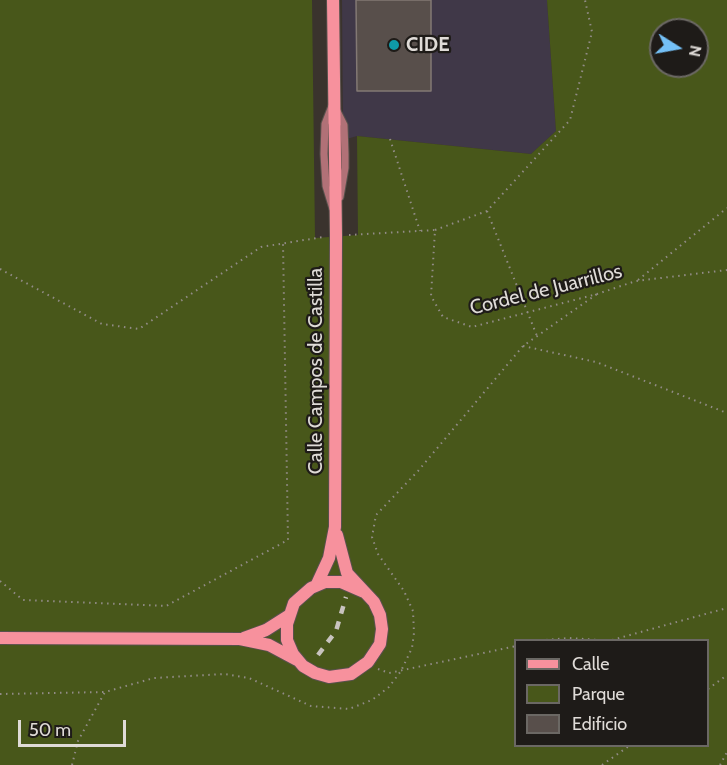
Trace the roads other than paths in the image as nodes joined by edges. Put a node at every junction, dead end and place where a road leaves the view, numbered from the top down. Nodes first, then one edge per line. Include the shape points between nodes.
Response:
1 (333, 0) edge
2 (335, 527) junction
3 (317, 584) junction
4 (364, 592) junction
5 (288, 616) junction
6 (0, 638) edge
7 (240, 639) junction
8 (298, 661) junction

1 - 2 main road, Calle Campos de Castilla via 335,214 341,235
2 - 3 main road, Calle Campos de Castilla via 329,558
2 - 4 main road, Calle Campos de Castilla via 344,566
3 - 4 main road via 342,582
3 - 5 main road, Calle Campos de Castilla via 299,597
4 - 8 main road, Calle Campos de Castilla via 374,602 381,622 380,644 369,662 351,674 329,677
5 - 7 main road, Calle Campos de Castilla via 267,630
5 - 8 main road via 287,640
6 - 7 main road, Calle Campos de Castilla
7 - 8 main road, Calle Campos de Castilla via 269,645

